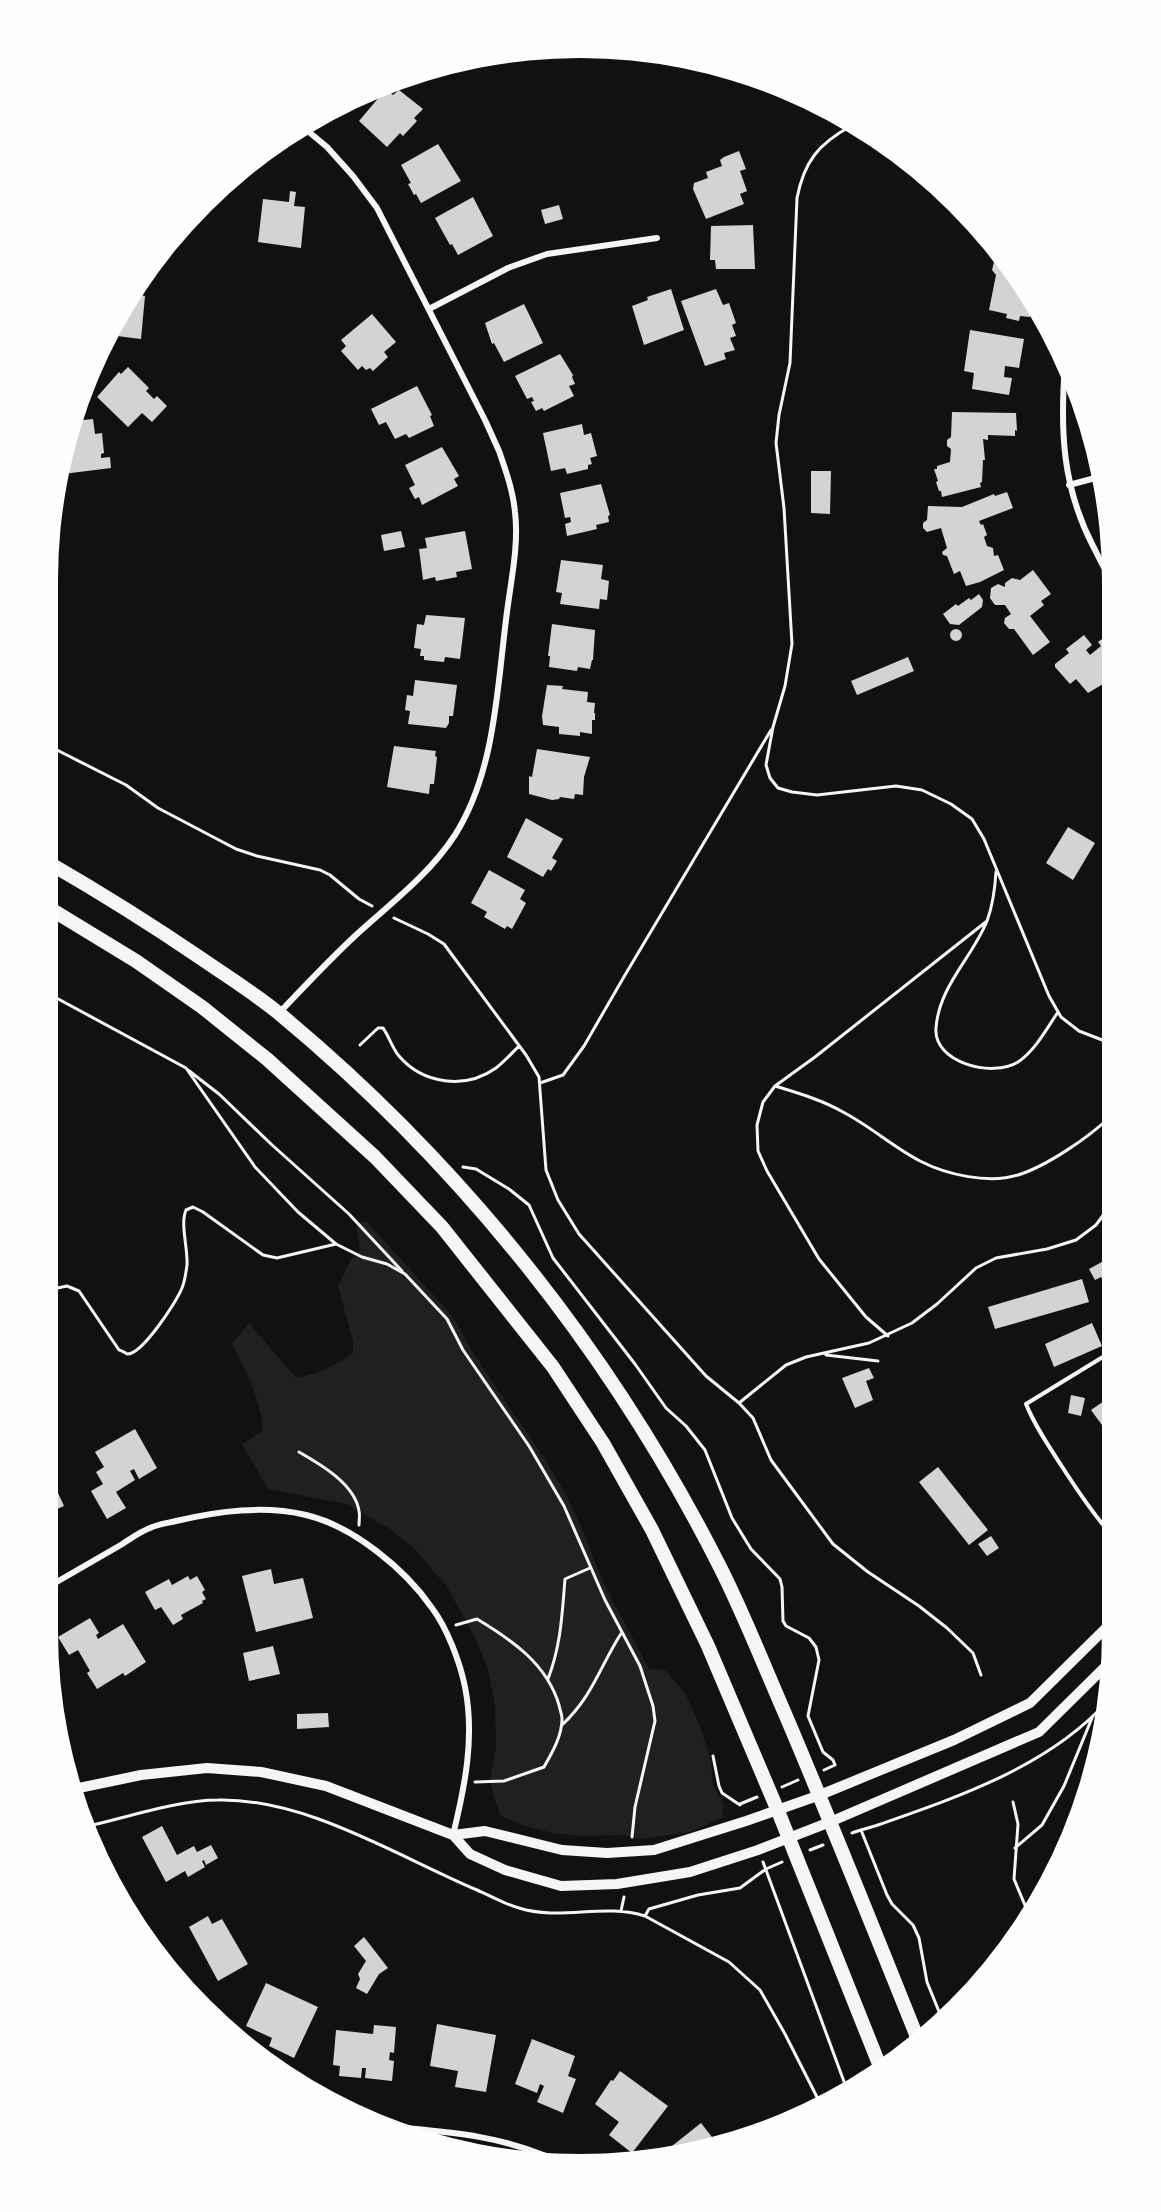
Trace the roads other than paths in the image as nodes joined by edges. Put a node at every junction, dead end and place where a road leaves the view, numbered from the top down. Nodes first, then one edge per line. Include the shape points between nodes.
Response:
1 (311, 134) edge
2 (657, 238) dead end
3 (429, 309) junction
4 (1064, 383) edge
5 (1092, 479) edge
6 (1070, 485) junction
7 (1101, 560) edge
8 (58, 869) edge
9 (58, 914) edge
10 (279, 1013) junction
11 (1102, 1358) edge
12 (1102, 1523) edge
13 (58, 1581) edge
14 (1102, 1632) edge
15 (1101, 1671) edge
16 (82, 1787) edge
17 (820, 1795) junction
18 (778, 1811) junction
19 (830, 1822) junction
20 (453, 1835) junction
21 (787, 1838) junction
22 (915, 2032) edge
23 (878, 2061) edge
24 (427, 2130) edge
25 (533, 2151) edge

1 - 3 street via 353,176 376,208
2 - 3 street via 547,254 508,268
3 - 10 street via 499,451 516,513 515,547 482,775 454,836 414,884 355,936
4 - 6 street via 1064,452
5 - 6 street
6 - 7 street via 1080,520
8 - 10 main road via 171,938
9 - 18 main road via 136,961 267,1059 375,1157 450,1236 553,1367 603,1443 652,1530 708,1646
10 - 17 main road via 441,1164 560,1308 604,1370 719,1565
11 - 12 lane via 1026,1404 1043,1438
13 - 20 street via 150,1528 228,1511 269,1509 308,1516 346,1530 408,1579 433,1609 453,1647 465,1686 469,1718 465,1781
14 - 17 street via 1030,1703 954,1740
15 - 19 street via 1039,1732
16 - 20 street via 141,1775 207,1768 261,1772 326,1786
17 - 18 street
17 - 19 main road
18 - 20 street via 654,1850 562,1850 484,1831
18 - 21 main road
19 - 21 street
19 - 22 main road
20 - 21 street via 470,1854 505,1870 561,1886 617,1884 690,1872
21 - 23 main road
24 - 25 street via 480,2136

